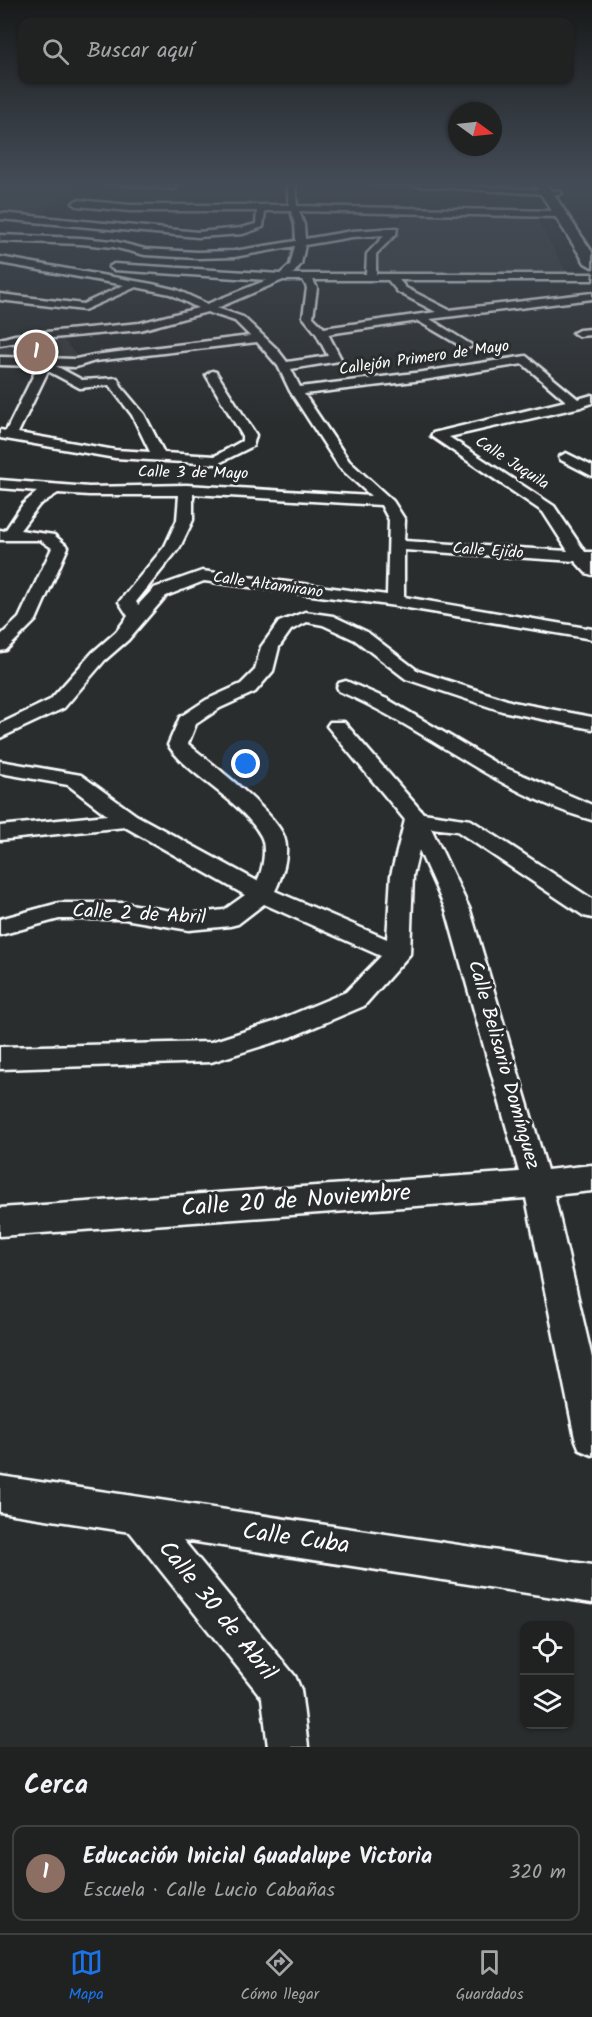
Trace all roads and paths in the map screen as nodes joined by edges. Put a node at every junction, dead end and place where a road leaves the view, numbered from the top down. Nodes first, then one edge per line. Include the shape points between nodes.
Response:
1 (23, 265) edge
2 (295, 265) edge
3 (369, 265) edge
4 (105, 267) dead end
5 (57, 271) junction
6 (282, 277) junction
7 (309, 277) junction
8 (372, 277) junction
9 (391, 277) junction
10 (592, 277) edge
11 (35, 280) dead end
12 (134, 284) junction
13 (17, 289) dead end
14 (592, 296) edge
15 (0, 298) edge
16 (84, 307) junction
17 (209, 309) junction
18 (447, 313) junction
19 (420, 317) junction
20 (95, 332) junction
21 (321, 332) junction
22 (592, 332) edge
23 (579, 333) dead end
24 (260, 338) junction
25 (0, 342) edge
26 (466, 346) dead end
27 (0, 361) edge
28 (42, 364) junction
29 (284, 366) junction
30 (212, 375) dead end
31 (296, 391) junction
32 (592, 399) edge
33 (577, 404) junction
34 (6, 434) edge
35 (583, 453) dead end
36 (159, 456) junction
37 (592, 472) edge
38 (214, 475) junction
39 (0, 484) edge
40 (55, 489) junction
41 (186, 489) junction
42 (386, 501) junction
43 (4, 536) edge
44 (396, 545) junction
45 (586, 557) edge
46 (592, 570) edge
47 (396, 601) junction
48 (137, 616) junction
49 (592, 625) edge
50 (561, 627) junction
51 (592, 634) edge
52 (0, 646) edge
53 (346, 687) dead end
54 (592, 723) edge
55 (337, 726) dead end
56 (0, 732) edge
57 (0, 768) edge
58 (592, 813) edge
59 (416, 819) junction
60 (128, 820) junction
61 (0, 833) edge
62 (262, 894) junction
63 (592, 910) edge
64 (0, 927) edge
65 (398, 954) junction
66 (0, 1058) edge
67 (592, 1178) edge
68 (537, 1184) junction
69 (0, 1222) edge
70 (592, 1438) edge
71 (0, 1494) edge
72 (140, 1516) junction
73 (592, 1584) edge
74 (288, 1747) edge

1 - 5 street
2 - 6 street
3 - 8 street
4 - 6 street
5 - 11 street
5 - 12 street
6 - 7 street
6 - 17 street
7 - 8 street
7 - 21 street via 312,288 308,316
8 - 9 street
9 - 10 street
9 - 18 street via 402,290
12 - 16 street
12 - 17 street via 173,292
13 - 15 street
14 - 18 street
15 - 16 street
16 - 20 street via 86,320
17 - 20 street via 126,329
17 - 24 street via 239,319
18 - 19 street
19 - 21 street
19 - 26 street
20 - 25 street
21 - 29 street via 335,359
22 - 23 street
24 - 28 street via 76,363
24 - 29 street
27 - 28 street
28 - 34 street
28 - 36 street via 80,384 113,381 138,414
29 - 31 street
30 - 38 street via 249,435 248,443
31 - 33 street, Callejón Primero de Mayo via 526,360
31 - 42 street via 344,464
32 - 33 street
33 - 45 street, Calle Juquila via 438,436 549,509
34 - 36 street via 115,454
35 - 37 street via 566,457
36 - 38 street
38 - 41 street, Calle 3 de Mayo
38 - 42 street, Calle 3 de Mayo
39 - 40 street, Calle 3 de Mayo
40 - 41 street, Calle 3 de Mayo
40 - 43 street via 45,492 24,510
41 - 48 street via 185,520 172,547 127,602
42 - 44 street via 397,520
43 - 52 street via 42,536 55,540 60,547 27,620
44 - 45 street, Calle Ejido
44 - 47 street
45 - 46 street, Calle Juquila
47 - 48 street, Calle Altamirano via 202,576 160,592
47 - 50 street, Calle Altamirano
48 - 56 street, Calle Altamirano via 57,704
49 - 50 street
50 - 51 street, Calle Altamirano
53 - 58 street via 373,698 532,791
54 - 62 street via 509,706 412,675 361,636 327,620 306,617 285,626 270,647 264,671 248,688 187,721 178,745 257,815 274,838 273,873
55 - 59 street, Calle Belisario Domínguez
57 - 60 street via 74,780
59 - 63 street via 463,825
59 - 65 street via 402,875
59 - 68 street, Calle Belisario Domínguez via 458,910
60 - 61 street
60 - 62 street
62 - 64 street, Calle 2 de Abril via 230,918 189,922 124,911 59,910
62 - 65 street
65 - 66 street via 355,999 282,1030 211,1052
67 - 68 street, Calle 20 de Noviembre
68 - 69 street, Calle 20 de Noviembre
68 - 70 street, Calle Belisario Domínguez
71 - 72 street, Calle Cuba
72 - 73 street, Calle Cuba
72 - 74 street, Calle 30 de Abril via 281,1690

